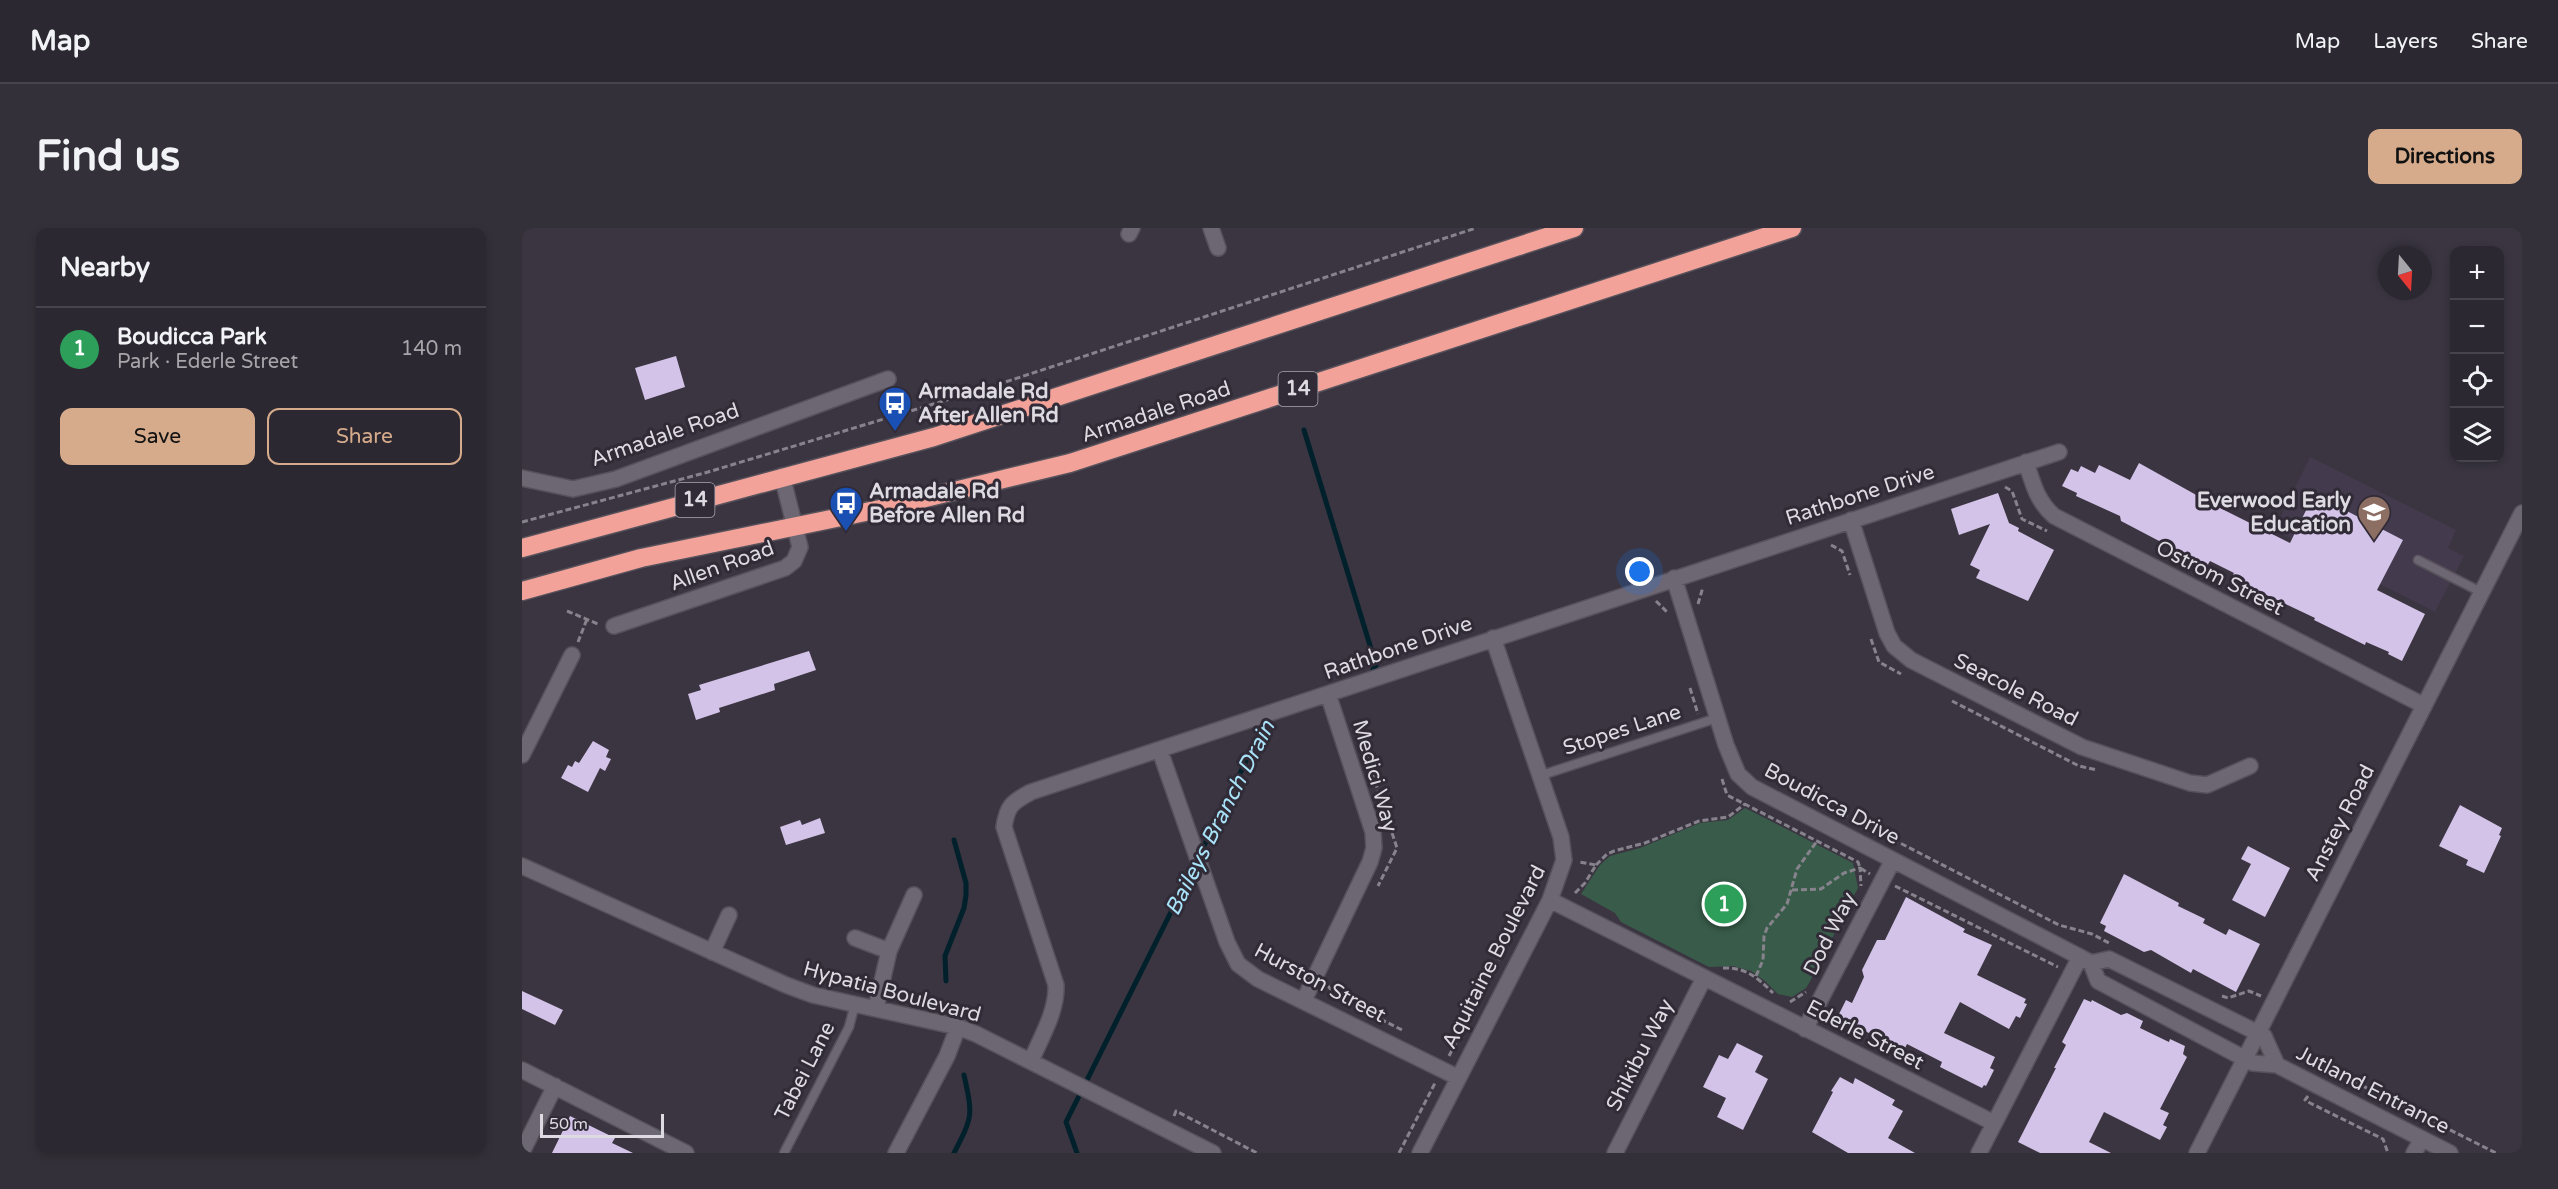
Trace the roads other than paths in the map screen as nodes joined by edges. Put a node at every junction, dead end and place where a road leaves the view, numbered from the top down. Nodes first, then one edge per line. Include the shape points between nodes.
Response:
1 (1211, 228) edge
2 (1574, 228) edge
3 (1792, 228) edge
4 (1218, 248) dead end
5 (888, 379) dead end
6 (2059, 452) dead end
7 (2026, 462) junction
8 (782, 476) junction
9 (522, 478) edge
10 (2522, 513) edge
11 (797, 527) junction
12 (1853, 527) junction
13 (522, 548) edge
14 (2418, 560) dead end
15 (1674, 578) junction
16 (522, 591) edge
17 (2481, 592) junction
18 (614, 626) road end
19 (1493, 638) junction
20 (572, 655) road end
21 (1328, 694) junction
22 (2423, 705) junction
23 (1717, 718) junction
24 (1160, 751) junction
25 (522, 755) edge
26 (2250, 766) dead end
27 (1539, 776) junction
28 (1893, 860) junction
29 (522, 866) edge
30 (914, 895) dead end
31 (1550, 900) junction
32 (729, 915) dead end
33 (855, 938) dead end
34 (889, 951) junction
35 (712, 952) junction
36 (2085, 960) junction
37 (1704, 978) junction
38 (1304, 1000) junction
39 (855, 1004) junction
40 (876, 1008) junction
41 (958, 1027) junction
42 (1805, 1029) junction
43 (2258, 1033) junction
44 (2245, 1058) junction
45 (1031, 1061) junction
46 (2277, 1065) junction
47 (522, 1070) edge
48 (1457, 1077) junction
49 (555, 1086) junction
50 (1994, 1123) junction
51 (2422, 1138) junction
52 (522, 1152) edge
53 (686, 1153) edge
54 (784, 1153) edge
55 (896, 1153) edge
56 (1213, 1153) edge
57 (1420, 1153) edge
58 (1615, 1153) edge
59 (1979, 1153) edge
60 (2197, 1153) edge
61 (2414, 1153) edge
62 (2450, 1153) edge

1 - 4 street
2 - 8 highway, 14 via 934,437
3 - 11 highway, Armadale Road / 14 via 1070,463
5 - 9 street, Armadale Road via 616,479 573,489
6 - 7 street, Rathbone Drive
7 - 12 street, Rathbone Drive
7 - 22 street, Ostrom Street via 2043,507 2054,516
8 - 11 street, Allen Road
8 - 13 highway, 14
10 - 17 street, Anstey Road
11 - 16 highway, Armadale Road / 14 via 641,558
11 - 18 street, Allen Road via 800,548 795,561 785,568
12 - 15 street, Rathbone Drive
12 - 26 street, Seacole Road via 1887,633 1894,646 1911,660 2082,747 2190,783 2207,785
14 - 17 lane
15 - 19 street, Rathbone Drive
15 - 23 street, Boudicca Drive
17 - 22 street, Anstey Road
19 - 21 street, Rathbone Drive
19 - 27 street, Aquitaine Boulevard
20 - 25 street
21 - 24 street, Rathbone Drive
21 - 38 street, Medici Way via 1373,832 1374,848
22 - 43 street, Anstey Road
23 - 27 lane, Stopes Lane
23 - 28 street, Boudicca Drive via 1738,774 1752,787
24 - 38 street, Hurston Street via 1238,964 1258,979
24 - 45 street, Rathbone Drive via 1031,792 1016,800 1006,812 1004,827 1056,985 1052,1012
27 - 31 street, Aquitaine Boulevard via 1561,837 1564,860
28 - 36 street, Boudicca Drive
28 - 42 street, Dod Way
29 - 35 street, Hypatia Boulevard
30 - 34 street
31 - 37 street, Ederle Street
31 - 48 street, Aquitaine Boulevard
32 - 35 street
33 - 34 street
34 - 40 street
35 - 39 street, Hypatia Boulevard via 786,986
36 - 43 street, Boudicca Drive via 2109,959
36 - 44 street, Boudicca Drive via 2098,981
36 - 50 street
37 - 42 street, Ederle Street
37 - 58 street, Shikibu Way
38 - 48 street, Hurston Street
39 - 40 street, Hypatia Boulevard
39 - 54 lane, Tabei Lane via 849,1027
40 - 41 street, Hypatia Boulevard
41 - 45 street, Hypatia Boulevard
41 - 55 street
42 - 50 street, Ederle Street
43 - 44 street, Anstey Road
43 - 46 street, Jutland Entrance via 2264,1036
44 - 46 street, Jutland Entrance via 2253,1063
44 - 60 street, Anstey Road
45 - 56 street, Hypatia Boulevard
46 - 51 street, Jutland Entrance
47 - 49 street
48 - 57 street, Aquitaine Boulevard
49 - 52 street
49 - 53 street
50 - 59 street
51 - 61 street
51 - 62 street, Jutland Entrance

